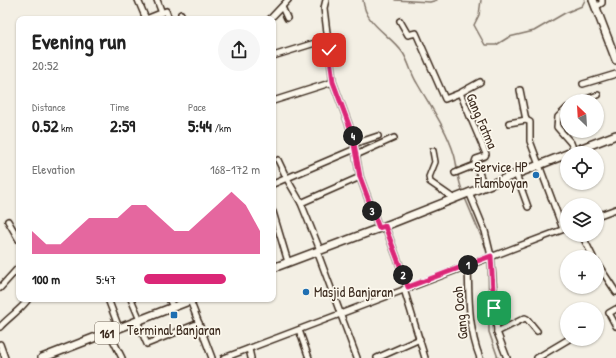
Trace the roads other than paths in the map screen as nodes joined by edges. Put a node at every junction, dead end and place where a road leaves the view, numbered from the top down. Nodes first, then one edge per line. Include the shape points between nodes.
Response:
1 (138, 0) edge
2 (157, 0) edge
3 (288, 0) edge
4 (326, 0) edge
5 (602, 0) edge
6 (594, 3) edge
7 (282, 6) junction
8 (162, 13) junction
9 (145, 16) edge
10 (154, 16) edge
11 (168, 16) edge
12 (273, 16) edge
13 (287, 18) dead end
14 (400, 21) dead end
15 (328, 40) junction
16 (276, 55) edge
17 (616, 60) edge
18 (616, 74) edge
19 (333, 82) junction
20 (480, 82) dead end
21 (583, 84) dead end
22 (520, 90) dead end
23 (460, 93) junction
24 (276, 101) edge
25 (560, 116) edge
26 (526, 120) junction
27 (510, 123) dead end
28 (560, 132) edge
29 (616, 135) edge
30 (378, 136) dead end
31 (394, 138) dead end
32 (566, 138) edge
33 (571, 146) edge
34 (588, 146) edge
35 (355, 149) junction
36 (433, 151) dead end
37 (560, 157) edge
38 (278, 160) dead end
39 (475, 165) junction
40 (538, 166) junction
41 (455, 173) dead end
42 (516, 174) junction
43 (360, 177) junction
44 (286, 179) junction
45 (276, 183) edge
46 (484, 186) junction
47 (468, 192) junction
48 (455, 197) junction
49 (301, 203) junction
50 (528, 207) dead end
51 (616, 209) edge
52 (604, 213) edge
53 (560, 217) edge
54 (8, 221) dead end
55 (276, 222) edge
56 (382, 227) junction
57 (560, 231) edge
58 (16, 235) edge
59 (319, 251) junction
60 (487, 257) junction
61 (288, 262) junction
62 (468, 265) junction
63 (276, 267) edge
64 (16, 270) edge
65 (604, 274) edge
66 (0, 288) edge
67 (406, 288) junction
68 (616, 292) edge
69 (26, 302) edge
70 (109, 302) edge
71 (132, 302) edge
72 (170, 302) edge
73 (187, 302) edge
74 (193, 302) edge
75 (173, 307) junction
76 (616, 308) edge
77 (342, 314) junction
78 (139, 320) junction
79 (199, 323) junction
80 (0, 326) edge
81 (616, 326) edge
82 (119, 328) junction
83 (299, 330) junction
84 (537, 331) dead end
85 (109, 332) junction
86 (497, 332) junction
87 (420, 339) junction
88 (0, 344) edge
89 (560, 344) edge
90 (249, 349) junction
91 (227, 357) edge
92 (6, 358) edge
93 (42, 358) edge
94 (122, 358) edge
95 (212, 358) edge
96 (251, 358) edge
97 (309, 358) edge
98 (357, 358) edge
99 (377, 358) edge
100 (425, 358) edge
101 (480, 358) edge
102 (507, 358) edge
103 (537, 358) edge

1 - 9 street
2 - 8 street
3 - 7 street
4 - 15 street via 324,8
5 - 6 street via 602,3
6 - 17 main road
7 - 12 street
7 - 13 street
8 - 10 street
8 - 11 street via 166,12
14 - 23 street, Gang Fatma via 408,35 416,33 445,99
15 - 16 street
15 - 19 street
18 - 21 street
19 - 24 street
19 - 35 street via 352,133
20 - 23 street
22 - 26 street
23 - 39 street, Gang Fatma via 486,154 475,160
25 - 28 street via 556,124
26 - 27 street
26 - 40 street via 530,122 530,142
29 - 34 main road
30 - 35 street
31 - 35 street
32 - 33 street
35 - 43 street
35 - 44 street
36 - 48 street via 435,162 430,182
37 - 40 main road
38 - 44 street
39 - 41 street
39 - 46 street, Gang Fatma
40 - 42 main road
40 - 53 street
42 - 46 main road
42 - 50 street
43 - 49 street
43 - 56 street
44 - 45 street
44 - 49 street
46 - 47 main road
47 - 48 main road
47 - 60 street via 485,231
48 - 56 main road
49 - 59 street
51 - 52 street
54 - 58 street
55 - 61 street
56 - 59 main road
56 - 67 street
57 - 60 street
59 - 61 main road
59 - 77 street
60 - 62 street
60 - 86 street
61 - 63 main road
62 - 67 street
62 - 101 street, Gang Ocoh via 470,321
64 - 66 street
65 - 68 street
67 - 77 street
67 - 87 street
69 - 80 street
70 - 82 street
71 - 78 street
72 - 75 street
73 - 75 main road, 161
74 - 79 street
75 - 78 main road, 161
76 - 81 street via 609,313
77 - 83 street
77 - 98 street
78 - 79 street via 147,344
78 - 82 main road, 161
79 - 95 street
82 - 85 main road, 161
83 - 90 street
83 - 97 street
84 - 86 street via 525,318
85 - 93 main road, 161
85 - 94 street
86 - 102 street
87 - 99 street
87 - 100 street
88 - 92 street
89 - 103 street
90 - 91 street
90 - 96 street

